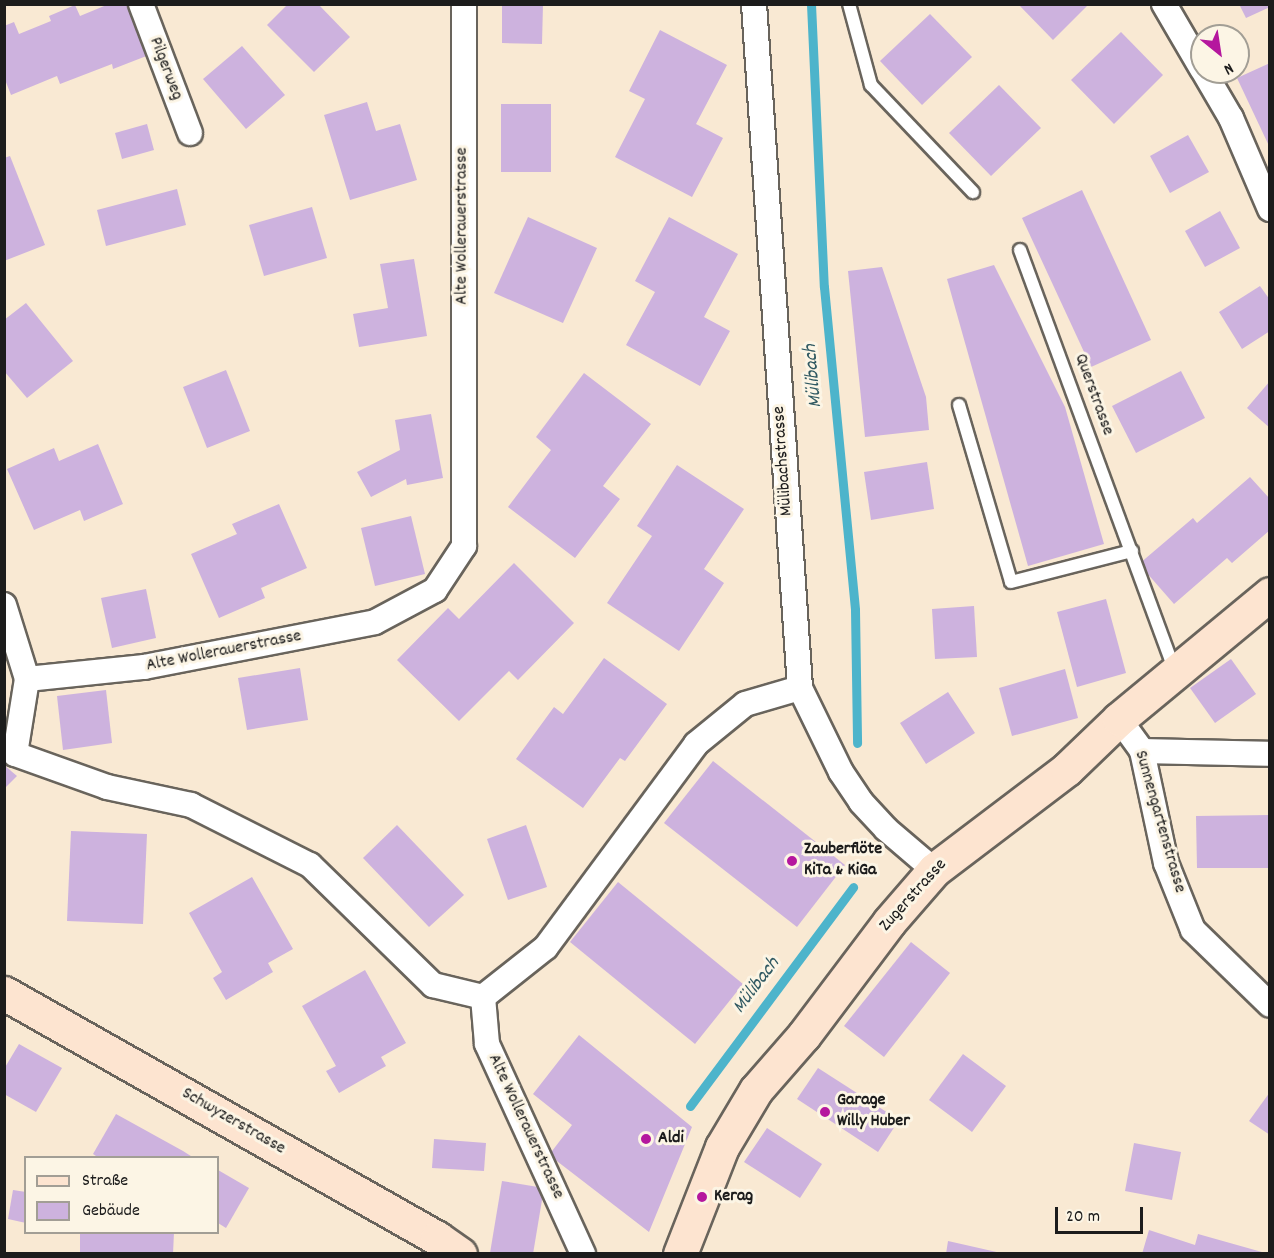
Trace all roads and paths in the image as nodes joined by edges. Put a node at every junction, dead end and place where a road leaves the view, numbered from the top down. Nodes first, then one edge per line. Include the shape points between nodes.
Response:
1 (141, 4) edge
2 (464, 4) edge
3 (754, 4) edge
4 (849, 4) edge
5 (1164, 4) edge
6 (1190, 48) edge
7 (1211, 84) edge
8 (190, 133) dead end
9 (973, 192) dead end
10 (1269, 209) edge
11 (1020, 250) dead end
12 (959, 405) dead end
13 (1132, 551) junction
14 (1269, 594) edge
15 (4, 605) edge
16 (1176, 673) junction
17 (27, 679) junction
18 (800, 688) junction
19 (1119, 719) junction
20 (1142, 751) junction
21 (1269, 754) edge
22 (933, 870) junction
23 (4, 993) edge
24 (483, 997) junction
25 (1269, 1005) edge
26 (460, 1254) edge
27 (583, 1254) edge
28 (680, 1254) edge

1 - 8 street, Pilgerweg
2 - 17 street, Alte Wollerauerstrasse via 464,546 435,590 375,622 144,668
3 - 18 street, Mülibachstrasse
4 - 9 lane via 871,85
5 - 6 street
7 - 10 street via 1231,118
11 - 13 lane, Querstrasse
12 - 13 lane via 1011,582
13 - 16 lane, Querstrasse
14 - 16 main road, Zugerstrasse
15 - 17 street
16 - 19 main road, Zugerstrasse
17 - 24 street via 15,754 107,787 191,805 310,865 433,985
18 - 22 street, Mülibachstrasse via 841,772 861,802
18 - 24 street via 746,704 696,744 546,947
19 - 20 street, Sunnengartenstrasse
19 - 22 main road, Zugerstrasse via 1067,769
20 - 21 street
20 - 25 street, Sunnengartenstrasse via 1166,863 1193,930
22 - 28 main road, Zugerstrasse via 756,1090 722,1147
23 - 26 main road, Schwyzerstrasse
24 - 27 street, Alte Wollerauerstrasse via 487,1044

